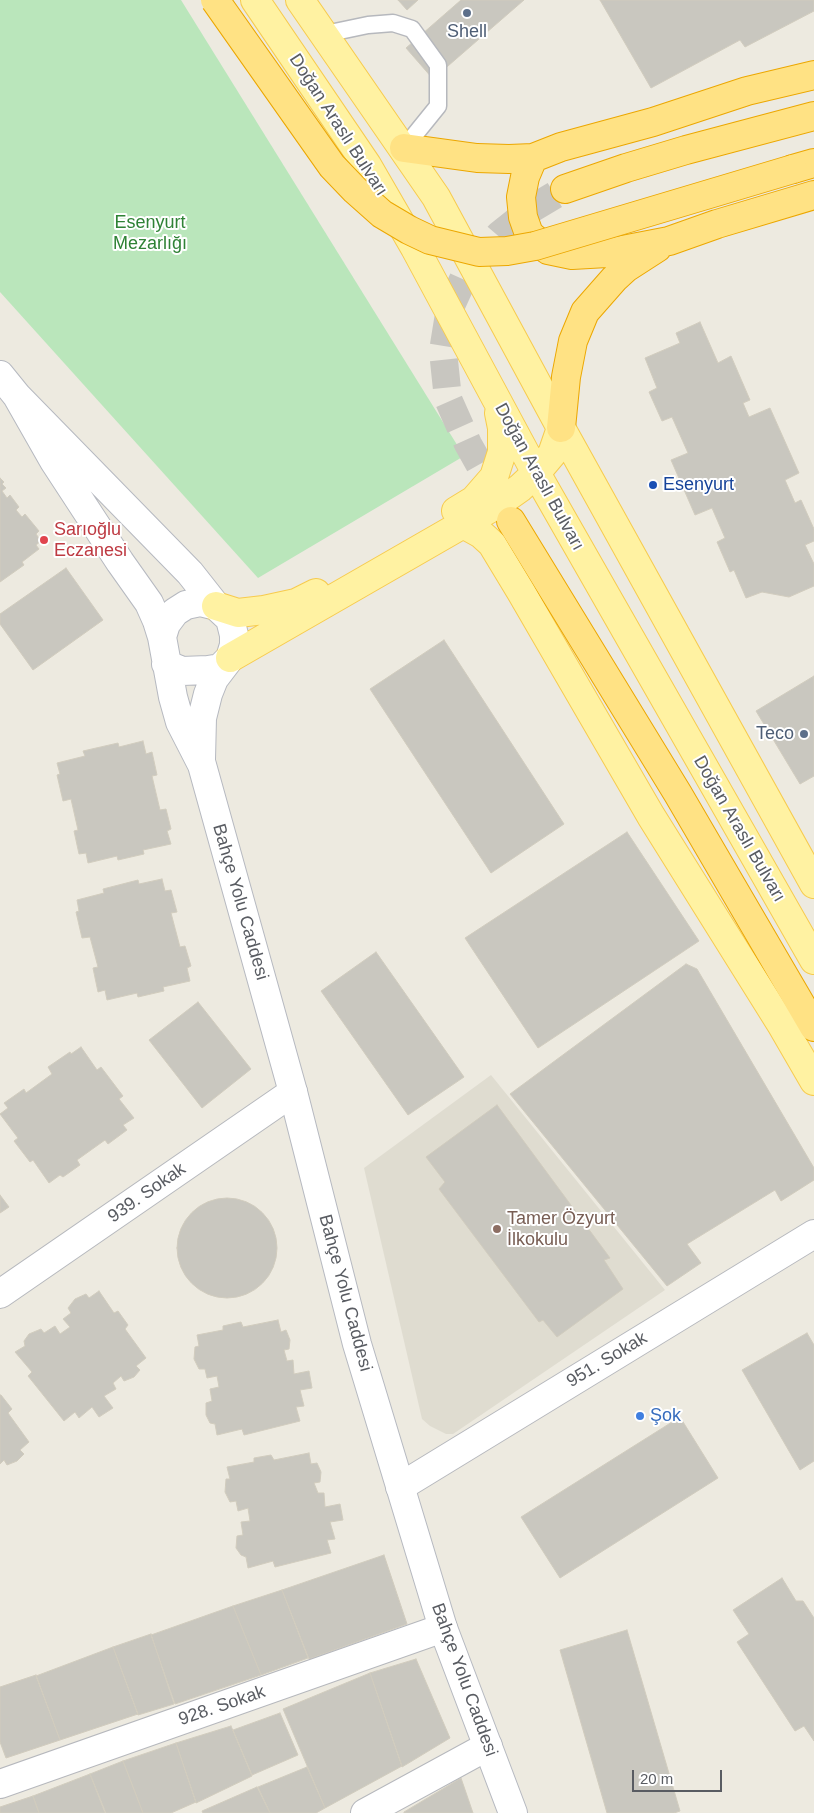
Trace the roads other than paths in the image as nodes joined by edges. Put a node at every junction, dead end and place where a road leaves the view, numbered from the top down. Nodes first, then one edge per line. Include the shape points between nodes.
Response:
1 (215, 0) edge
2 (255, 0) edge
3 (300, 0) edge
4 (325, 34) junction
5 (814, 75) edge
6 (814, 116) edge
7 (404, 148) junction
8 (534, 158) junction
9 (804, 166) edge
10 (565, 189) tunnel mouth
11 (814, 195) edge
12 (669, 241) junction
13 (0, 375) edge
14 (17, 396) junction
15 (498, 404) junction
16 (561, 428) junction
17 (536, 473) junction
18 (511, 521) tunnel mouth
19 (463, 524) junction
20 (216, 606) junction
21 (162, 637) junction
22 (230, 658) junction
23 (166, 664) junction
24 (202, 765) junction
25 (814, 884) edge
26 (814, 960) edge
27 (814, 1027) edge
28 (814, 1081) edge
29 (293, 1092) junction
30 (814, 1234) edge
31 (0, 1294) edge
32 (400, 1487) junction
33 (444, 1628) junction
34 (488, 1746) junction
35 (0, 1784) edge
36 (365, 1813) edge
37 (513, 1813) edge

1 - 9 highway, bridge via 332,166 382,214 430,240 479,252 507,252
2 - 15 main road, Doğan Araslı Bulvarı via 367,165
3 - 4 main road
4 - 7 main road
4 - 7 lane via 394,23 412,29 438,65 438,106
5 - 8 highway via 747,91
6 - 10 highway via 686,150
7 - 8 highway via 477,158
7 - 16 main road via 436,197
8 - 12 highway via 525,176 522,218 529,234 548,250 572,254 608,253
11 - 12 highway
12 - 16 highway via 626,268 585,312 573,341
13 - 14 street, Bahçe Yolu Caddesi
14 - 20 street, Bahçe Yolu Caddesi via 190,573
14 - 21 street, Bahçe Yolu Caddesi via 54,461 149,603
15 - 17 main road, Doğan Araslı Bulvarı
15 - 20 main road via 502,452 494,477 474,500 296,604 238,613
16 - 17 main road via 552,454
16 - 25 main road
17 - 19 main road via 520,488
17 - 26 main road, Doğan Araslı Bulvarı
18 - 27 highway via 678,794
19 - 22 main road
19 - 28 main road via 492,544 651,816
20 - 21 street via 200,602 186,605 175,612
20 - 22 street, Bahçe Yolu Caddesi via 233,625 234,645
21 - 23 street, Bahçe Yolu Caddesi
22 - 23 street via 220,668 208,670 182,671
22 - 24 street, Bahçe Yolu Caddesi via 214,679 208,694 202,718
23 - 24 street, Bahçe Yolu Caddesi via 180,722
24 - 29 street, Bahçe Yolu Caddesi
29 - 31 street, 939. Sokak
29 - 32 street, Bahçe Yolu Caddesi via 357,1344
30 - 32 street, 951. Sokak
32 - 33 street, Bahçe Yolu Caddesi
33 - 34 street, Bahçe Yolu Caddesi
33 - 35 street, 928. Sokak
34 - 36 street
34 - 37 street, Bahçe Yolu Caddesi

